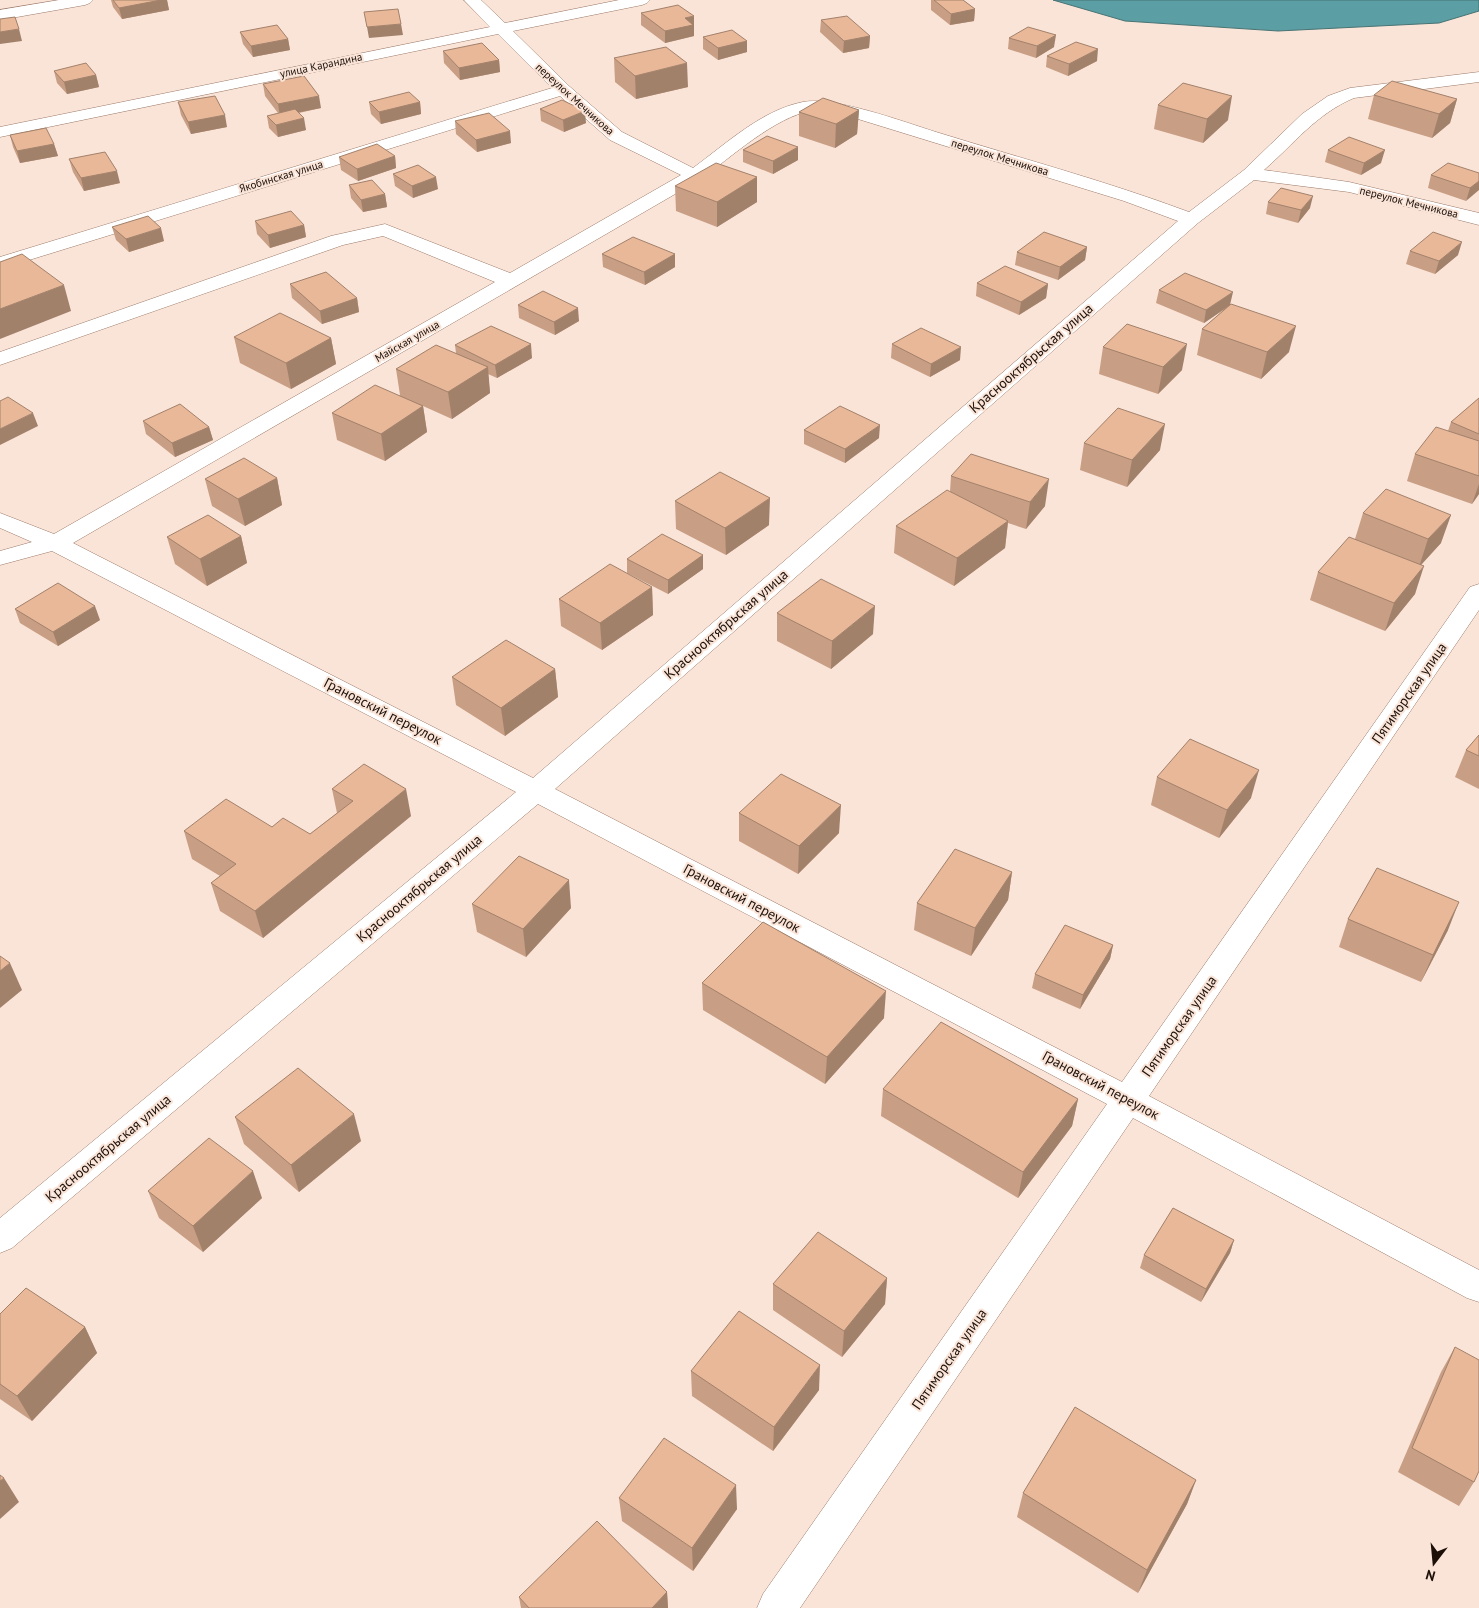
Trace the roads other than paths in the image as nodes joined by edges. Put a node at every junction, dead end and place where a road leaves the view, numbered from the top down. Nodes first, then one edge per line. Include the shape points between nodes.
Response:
1 (85, 0) edge
2 (472, 0) edge
3 (642, 0) edge
4 (0, 15) edge
5 (499, 28) junction
6 (1479, 77) edge
7 (563, 90) junction
8 (806, 107) joint
9 (0, 132) edge
10 (1250, 174) junction
11 (695, 175) junction
12 (1191, 218) junction
13 (1479, 219) edge
14 (0, 262) edge
15 (511, 281) junction
16 (0, 358) edge
17 (0, 520) edge
18 (56, 543) junction
19 (0, 558) edge
20 (1479, 592) edge
21 (537, 790) junction
22 (1128, 1099) junction
23 (0, 1238) edge
24 (1479, 1287) edge
25 (777, 1608) edge

1 - 4 street
2 - 5 street, переулок Мечникова
3 - 5 street, улица Карандина
5 - 7 street, переулок Мечникова
5 - 9 street, улица Карандина
6 - 10 street, Краснооктябрьская улица via 1350,93 1331,100 1312,112
7 - 11 street, переулок Мечникова via 616,136
7 - 14 street, Якобинская улица
8 - 11 street, Майская улица via 775,119
8 - 12 street, переулок Мечникова via 862,115
10 - 12 street, Краснооктябрьская улица
10 - 13 street, переулок Мечникова via 1349,187
11 - 15 street, Майская улица
12 - 21 street, Краснооктябрьская улица
15 - 16 street via 385,230 338,240
15 - 18 street, Майская улица
17 - 18 street, Грановский переулок
18 - 19 street, Майская улица
18 - 21 street, Грановский переулок
20 - 22 street, Пятиморская улица
21 - 22 street, Грановский переулок
21 - 23 street, Краснооктябрьская улица
22 - 24 street, Грановский переулок
22 - 25 street, Пятиморская улица

